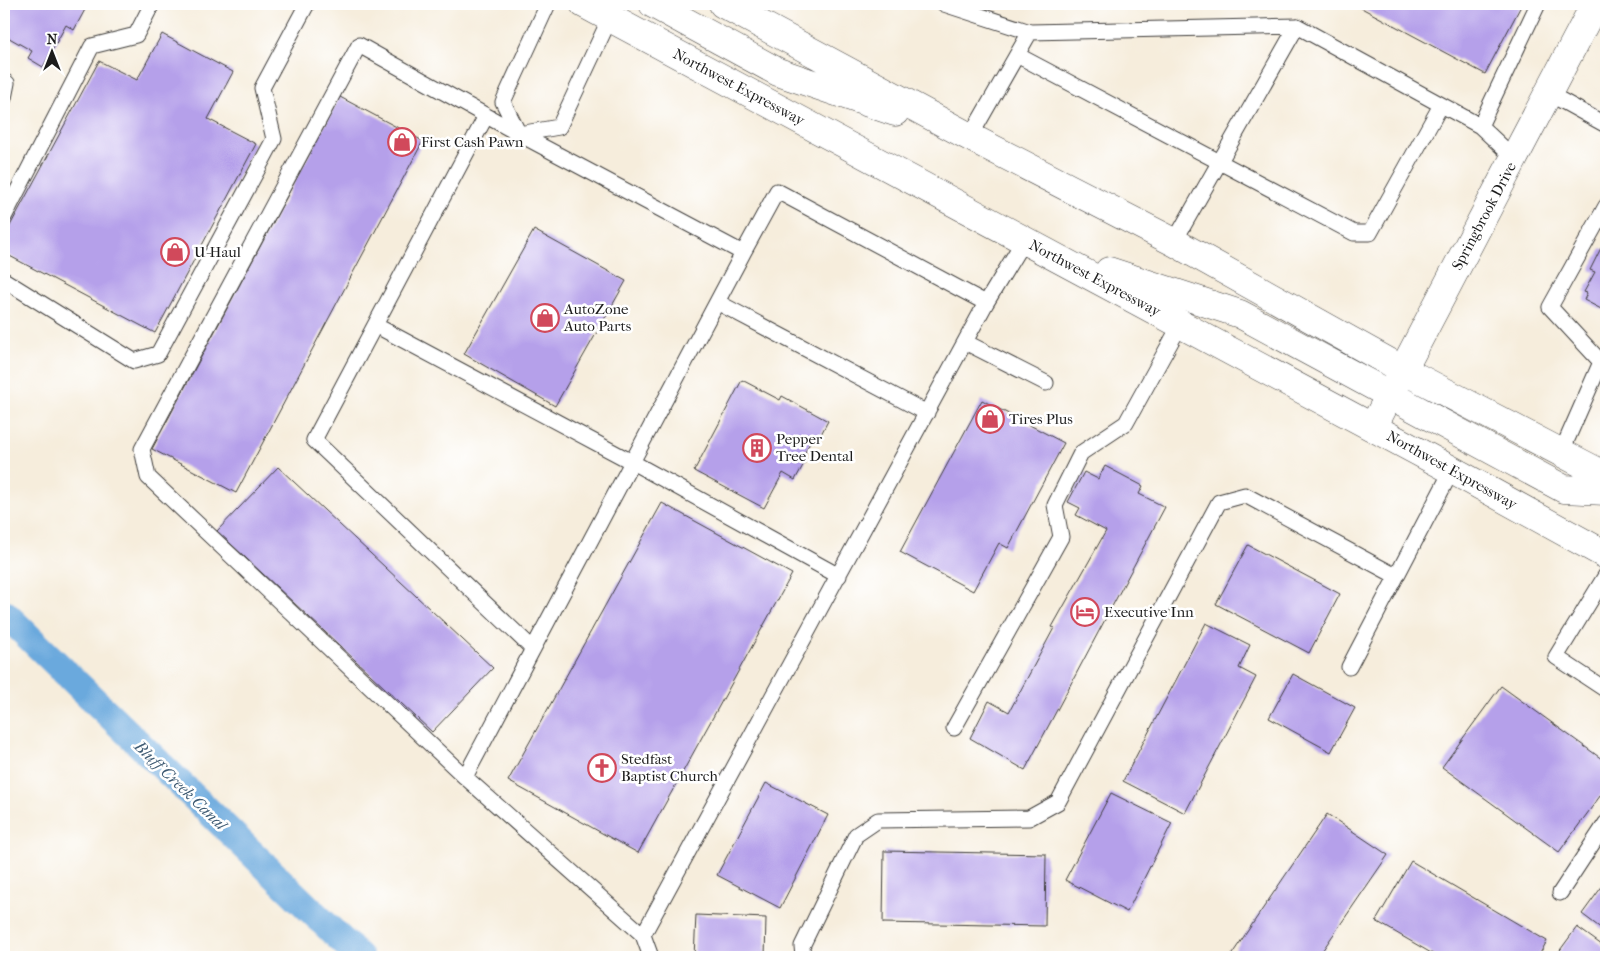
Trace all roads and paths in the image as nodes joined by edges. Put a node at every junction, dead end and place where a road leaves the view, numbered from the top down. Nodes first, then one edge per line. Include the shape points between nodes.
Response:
1 (152, 4) edge
2 (307, 4) edge
3 (548, 4) edge
4 (654, 4) edge
5 (723, 4) edge
6 (944, 4) edge
7 (1538, 4) edge
8 (594, 8) edge
9 (1598, 8) edge
10 (1296, 26) junction
11 (1030, 32) junction
12 (1017, 55) junction
13 (4, 82) edge
14 (1548, 93) junction
15 (4, 98) edge
16 (1441, 104) junction
17 (486, 116) junction
18 (1606, 125) edge
19 (1480, 126) junction
20 (519, 134) junction
21 (970, 137) junction
22 (1514, 158) junction
23 (1220, 161) junction
24 (1606, 206) edge
25 (4, 217) edge
26 (1174, 242) junction
27 (1032, 244) junction
28 (743, 253) junction
29 (4, 280) edge
30 (1193, 299) junction
31 (718, 302) junction
32 (986, 303) junction
33 (1181, 324) junction
34 (375, 325) junction
35 (965, 342) junction
36 (1604, 363) edge
37 (1403, 370) junction
38 (1046, 383) dead end
39 (1389, 396) junction
40 (926, 413) junction
41 (1373, 428) junction
42 (1561, 453) junction
43 (632, 462) junction
44 (1452, 470) junction
45 (1606, 476) edge
46 (1606, 491) edge
47 (1606, 555) edge
48 (1606, 575) edge
49 (839, 576) junction
50 (1396, 576) junction
51 (533, 649) junction
52 (1349, 666) dead end
53 (1606, 690) edge
54 (954, 728) dead end
55 (465, 777) junction
56 (1606, 823) edge
57 (1560, 893) dead end
58 (643, 935) junction
59 (651, 957) edge
60 (803, 957) edge

1 - 25 lane via 136,35 92,46
2 - 29 lane via 262,88 274,139 158,354 134,361
3 - 20 lane via 503,102
4 - 21 main road via 778,72
5 - 21 main road
6 - 11 lane
7 - 19 lane
8 - 20 lane via 559,127
8 - 27 main road, Northwest Expressway
9 - 14 main road, Springbrook Drive
10 - 11 lane
10 - 16 lane
10 - 23 lane
11 - 12 lane
12 - 21 lane
12 - 23 lane
13 - 15 lane via 7,83
14 - 18 lane
14 - 22 main road, Springbrook Drive
16 - 19 lane
16 - 23 lane via 1370,233 1354,233
17 - 20 lane
17 - 34 lane
17 - 55 lane via 359,45 142,448 148,477
19 - 22 lane
20 - 28 lane
21 - 26 main road
22 - 37 main road, Springbrook Drive
23 - 26 lane
24 - 36 lane via 1550,307
26 - 37 main road
27 - 30 main road
27 - 32 lane
27 - 33 main road, Northwest Expressway
28 - 31 lane
28 - 32 lane via 777,191
30 - 33 lane
30 - 39 main road via 1240,314
31 - 40 lane
31 - 43 lane
32 - 35 lane
33 - 41 main road, Northwest Expressway
33 - 54 lane via 1126,423 1081,453 1055,505 1061,537
34 - 43 lane
34 - 51 lane via 314,440
35 - 38 lane
35 - 40 lane
36 - 42 lane
37 - 39 main road, Springbrook Drive
37 - 42 main road
39 - 41 main road, Springbrook Drive
39 - 46 main road via 1564,489
40 - 49 lane
41 - 44 main road, Northwest Expressway
42 - 45 main road
43 - 49 lane
43 - 51 lane
44 - 47 main road, Northwest Expressway
44 - 50 lane
48 - 53 lane via 1556,658
49 - 58 lane
50 - 52 lane
50 - 60 lane via 1244,495 1218,502 1058,802 1030,818 878,820 856,835 802,946
51 - 55 lane
55 - 58 lane
56 - 57 lane
58 - 59 lane

